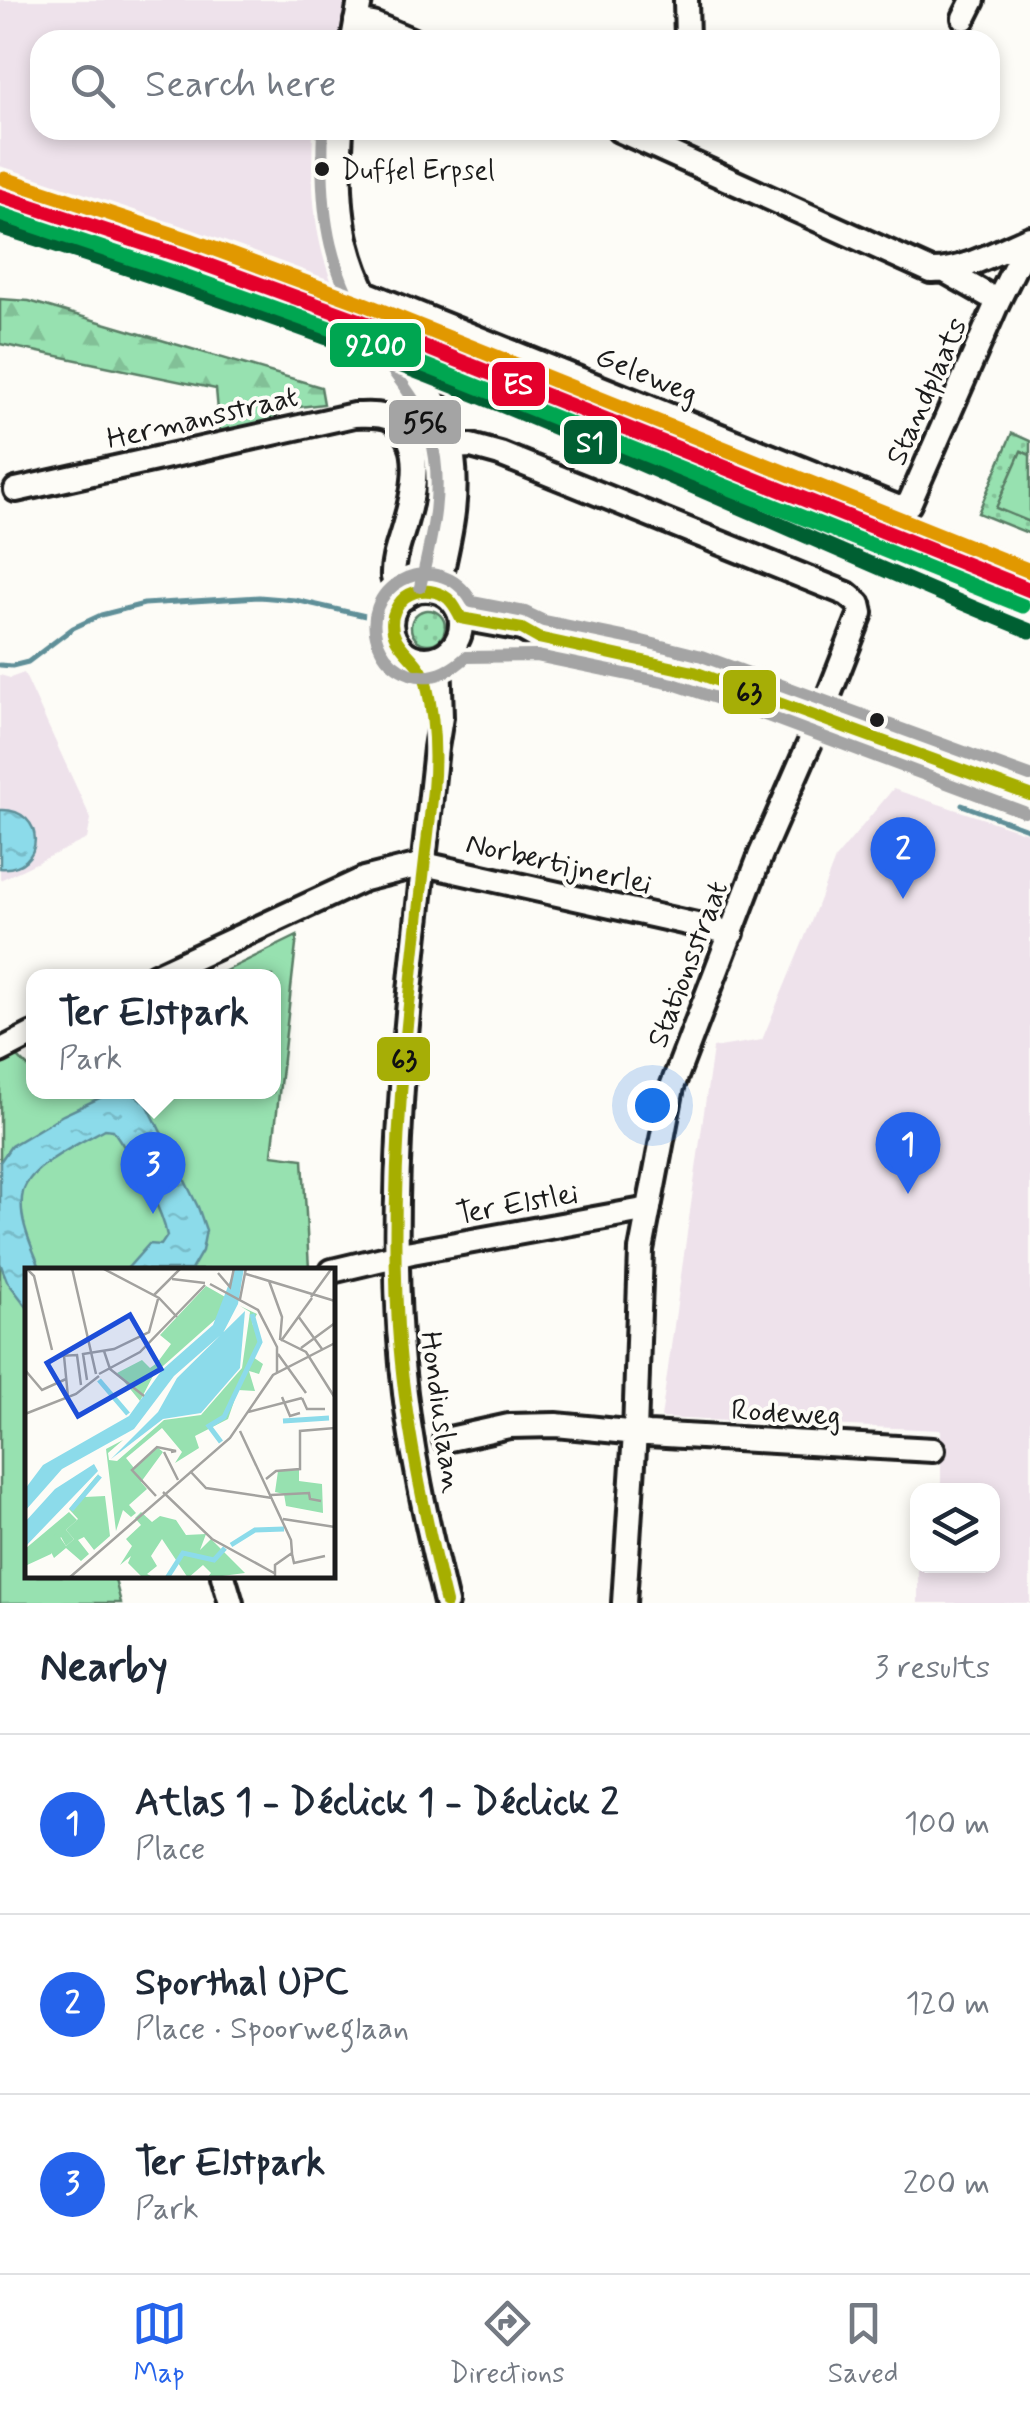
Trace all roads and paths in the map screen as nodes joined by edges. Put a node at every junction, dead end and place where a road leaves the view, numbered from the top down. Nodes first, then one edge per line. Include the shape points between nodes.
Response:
1 (686, 0) edge
2 (356, 20) edge
3 (387, 30) edge
4 (687, 30) edge
5 (340, 140) edge
6 (656, 140) edge
7 (1029, 239) edge
8 (944, 271) junction
9 (363, 292) junction
10 (998, 301) junction
11 (452, 447) junction
12 (16, 490) dead end
13 (909, 504) joint
14 (437, 590) junction
15 (404, 598) junction
16 (459, 629) junction
17 (428, 657) junction
18 (820, 718) junction
19 (1030, 795) edge
20 (424, 864) junction
21 (732, 933) junction
22 (170, 969) edge
23 (26, 1037) edge
24 (0, 1050) edge
25 (649, 1209) junction
26 (397, 1257) junction
27 (335, 1270) edge
28 (635, 1433) junction
29 (445, 1440) dead end
30 (933, 1450) dead end
31 (223, 1578) edge
32 (230, 1603) edge
33 (446, 1603) edge
34 (624, 1603) edge

1 - 4 street
2 - 3 street
5 - 9 street via 346,249
6 - 8 street, Standplaats via 920,266
7 - 8 street, Standplaats
7 - 10 street, Standplaats
8 - 10 street, Standplaats
9 - 11 street via 440,410
9 - 13 street, Geleweg via 899,508
10 - 13 street, Standplaats
11 - 14 street via 455,511
11 - 18 street, Stationsstraat via 517,460 847,594 861,613
12 - 15 street, Hermansstraat via 354,414 378,415 406,433 412,448 414,488 393,578
14 - 15 street
14 - 16 street via 451,600
15 - 17 street, Hondiuslaan via 391,624 395,640 403,650
16 - 17 street via 450,650
16 - 18 street via 484,638 538,638 694,672
17 - 20 street, Hondiuslaan via 436,748
18 - 19 street
18 - 21 street, Stationsstraat
20 - 21 street, Norbertijnerlei
20 - 22 street, Norbertijnerlei via 364,879
20 - 26 street, Hondiuslaan via 400,1108
21 - 25 street, Stationsstraat via 672,1088
23 - 24 street
25 - 26 street, Ter Elstlei
25 - 28 street, Stationsstraat via 641,1250
26 - 27 street, Ter Elstlei
26 - 33 street, Hondiuslaan via 405,1398
28 - 29 street, Rodeweg via 510,1426
28 - 30 street, Rodeweg
28 - 34 street, Stationsstraat
31 - 32 street

